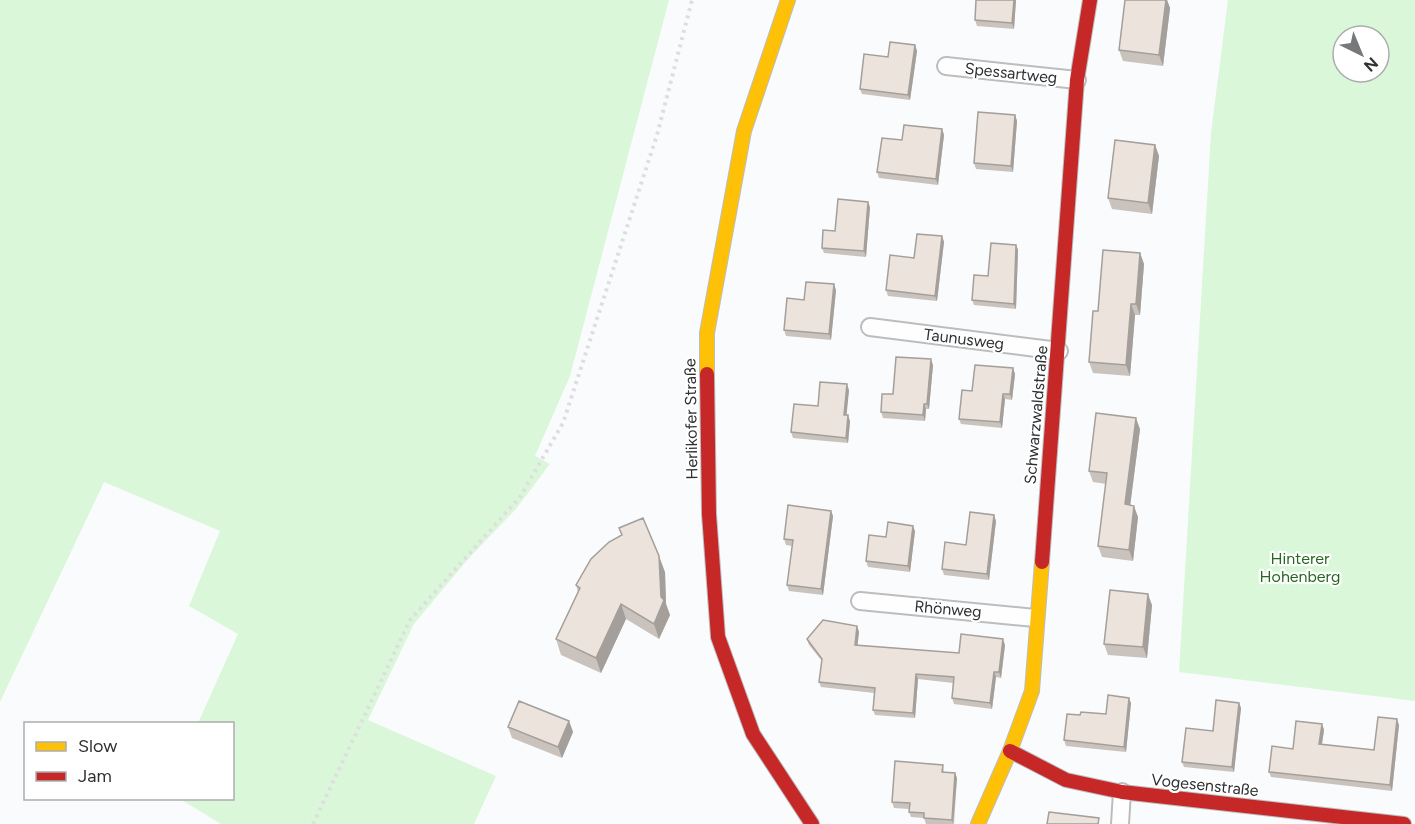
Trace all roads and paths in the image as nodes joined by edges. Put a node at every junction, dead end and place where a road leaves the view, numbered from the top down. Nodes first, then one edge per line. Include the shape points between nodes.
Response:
1 (692, 0) edge
2 (788, 0) edge
3 (1090, 0) edge
4 (946, 66) dead end
5 (1077, 80) junction
6 (870, 327) dead end
7 (1059, 351) junction
8 (860, 601) dead end
9 (1035, 618) junction
10 (1010, 751) junction
11 (1122, 792) junction
12 (313, 824) edge
13 (812, 824) edge
14 (978, 824) edge
15 (1120, 824) edge
16 (1404, 824) edge

1 - 12 path via 657,135 563,423 520,497 410,620
2 - 13 street, Herlikofer Straße via 744,131 707,333 709,514 718,637 753,734
3 - 5 street, Schwarzwaldstraße
4 - 5 street, Spessartweg
5 - 7 street, Schwarzwaldstraße
6 - 7 street, Taunusweg
7 - 9 street, Schwarzwaldstraße
8 - 9 street, Rhönweg
9 - 10 street, Schwarzwaldstraße via 1032,691
10 - 11 street, Vogesenstraße via 1066,780
10 - 14 street, Schwarzwaldstraße
11 - 15 street
11 - 16 street, Vogesenstraße

